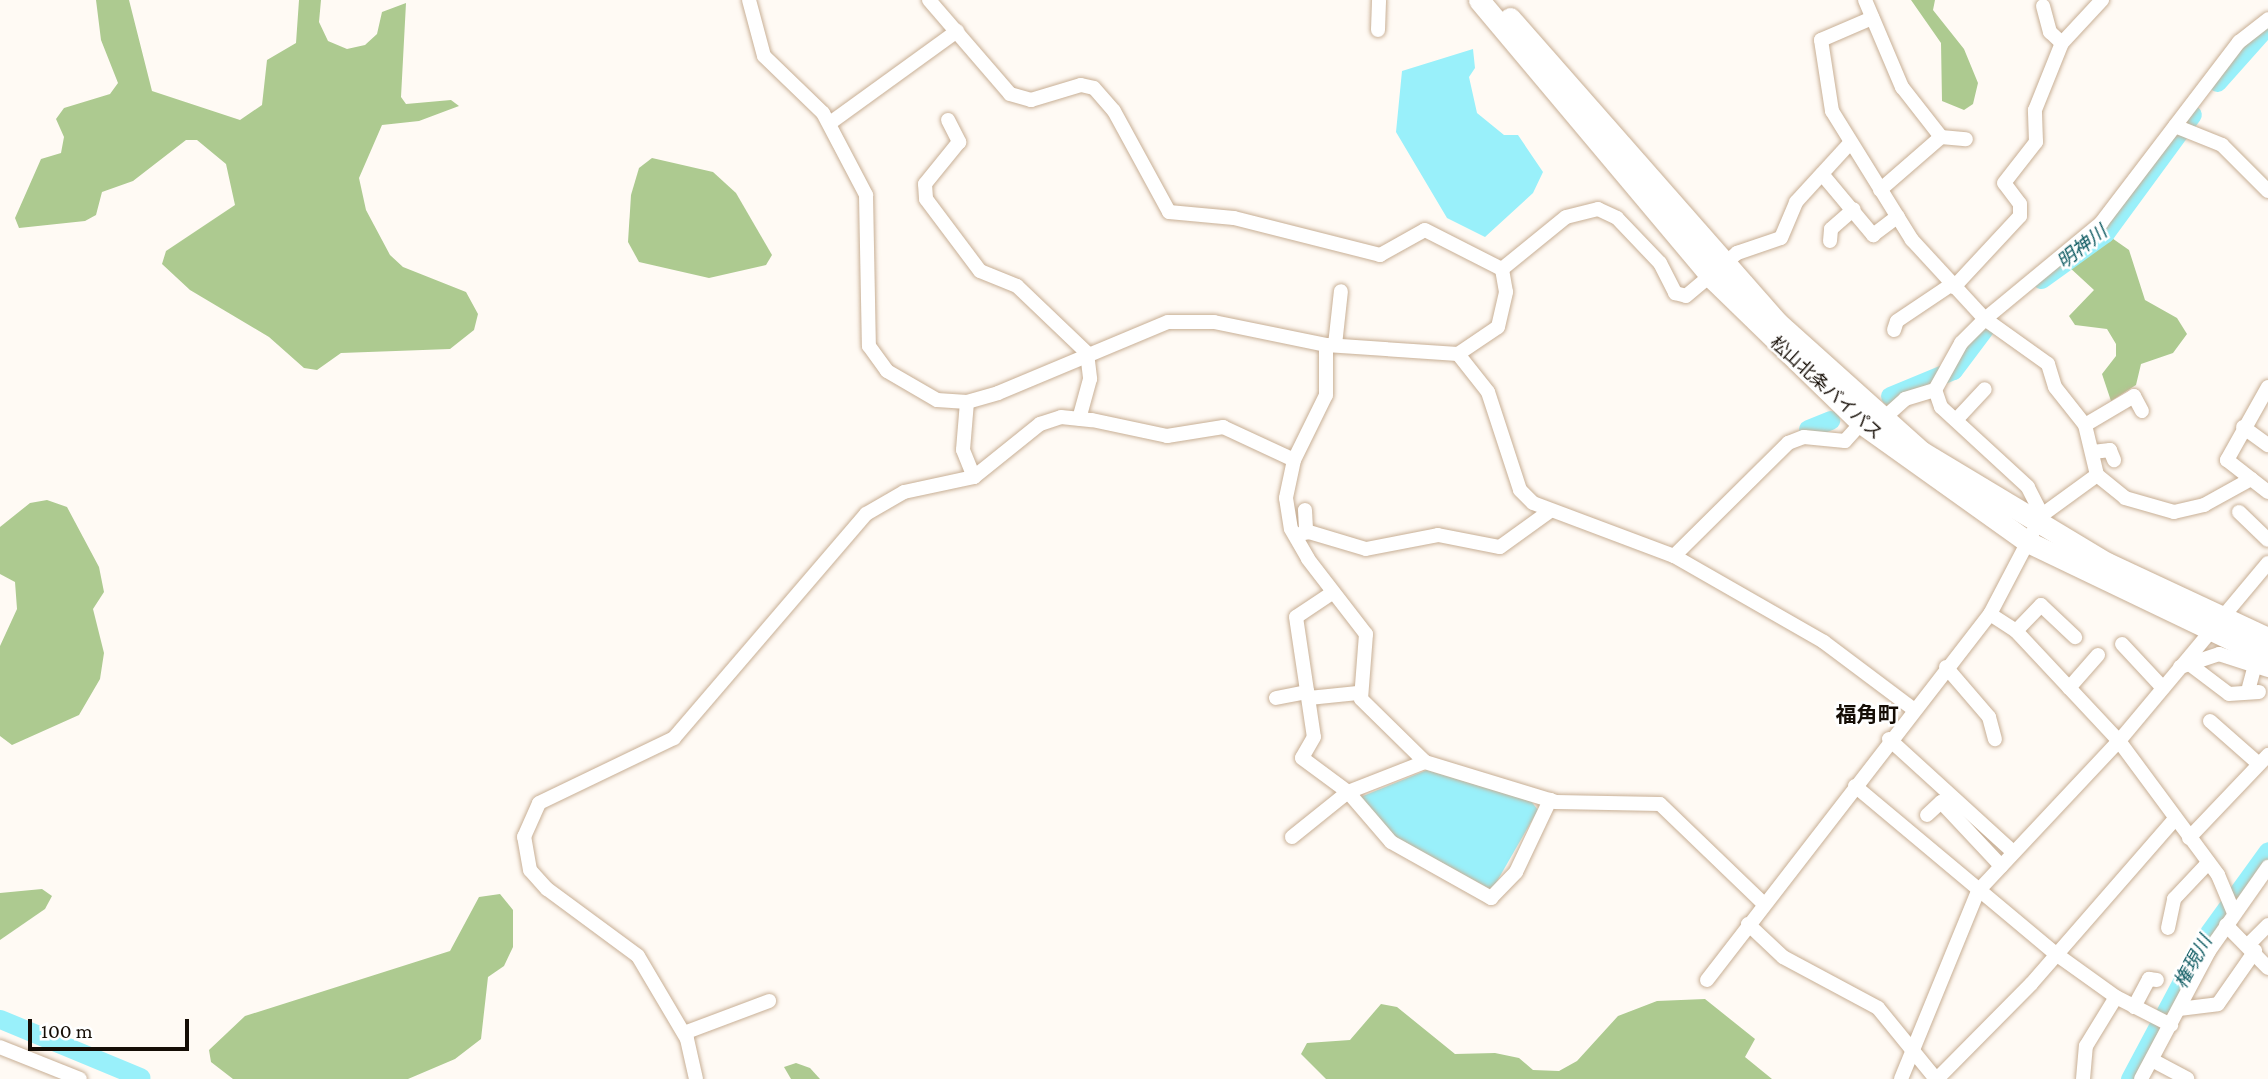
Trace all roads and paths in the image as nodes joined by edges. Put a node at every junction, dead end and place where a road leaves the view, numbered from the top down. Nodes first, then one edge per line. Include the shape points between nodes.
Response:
1 (749, 0) edge
2 (929, 0) edge
3 (1379, 0) edge
4 (1479, 0) edge
5 (1496, 0) edge
6 (1865, 0) edge
7 (2102, 0) edge
8 (2043, 6) dead end
9 (1872, 18) junction
10 (2268, 19) edge
11 (1378, 30) dead end
12 (957, 31) junction
13 (2062, 43) junction
14 (948, 120) dead end
15 (830, 122) junction
16 (2175, 126) junction
17 (1941, 137) junction
18 (1966, 139) dead end
19 (1850, 143) junction
20 (1822, 174) junction
21 (1880, 190) junction
22 (2268, 191) edge
23 (1854, 209) junction
24 (1898, 216) junction
25 (1830, 241) dead end
26 (1502, 269) junction
27 (1718, 272) junction
28 (1953, 285) junction
29 (1341, 291) dead end
30 (1985, 318) junction
31 (1894, 330) dead end
32 (1330, 345) junction
33 (1087, 353) junction
34 (1458, 354) junction
35 (1940, 380) junction
36 (1985, 389) dead end
37 (2267, 391) edge
38 (967, 402) junction
39 (2142, 411) dead end
40 (1079, 419) junction
41 (1883, 419) junction
42 (1955, 420) junction
43 (1861, 423) junction
44 (2085, 425) junction
45 (2243, 427) junction
46 (2268, 445) edge
47 (2093, 452) junction
48 (1294, 460) junction
49 (2114, 460) dead end
50 (2097, 475) junction
51 (974, 477) junction
52 (2251, 480) junction
53 (2268, 492) edge
54 (1305, 510) dead end
55 (1550, 511) junction
56 (2240, 512) dead end
57 (2036, 527) junction
58 (1300, 533) junction
59 (2268, 540) edge
60 (1674, 556) junction
61 (2268, 563) edge
62 (1332, 593) junction
63 (1990, 614) junction
64 (2216, 624) junction
65 (2016, 631) junction
66 (2076, 637) dead end
67 (2268, 638) edge
68 (2122, 644) dead end
69 (2098, 655) dead end
70 (2264, 664) edge
71 (1946, 667) junction
72 (2186, 667) junction
73 (2069, 688) junction
74 (2163, 688) junction
75 (1358, 693) junction
76 (1308, 695) junction
77 (1276, 698) dead end
78 (1912, 708) junction
79 (2210, 721) dead end
80 (1889, 739) junction
81 (1995, 739) dead end
82 (2119, 741) junction
83 (1425, 762) junction
84 (2261, 762) edge
85 (2268, 778) edge
86 (1856, 786) junction
87 (1348, 792) junction
88 (1550, 800) junction
89 (1927, 815) dead end
90 (2175, 819) junction
91 (1292, 837) dead end
92 (2189, 838) junction
93 (2013, 852) junction
94 (2208, 863) junction
95 (2001, 866) junction
96 (2268, 867) edge
97 (1978, 891) junction
98 (1762, 902) junction
99 (2231, 916) junction
100 (1748, 925) junction
101 (2268, 925) edge
102 (2168, 928) dead end
103 (2252, 948) junction
104 (2056, 954) junction
105 (2268, 968) edge
106 (2157, 980) dead end
107 (1707, 981) dead end
108 (2116, 997) junction
109 (769, 1001) dead end
110 (2134, 1007) junction
111 (2179, 1009) junction
112 (2165, 1022) junction
113 (684, 1033) junction
114 (0, 1047) edge
115 (1914, 1050) junction
116 (2152, 1060) junction
117 (2183, 1078) edge
118 (80, 1079) edge
119 (696, 1079) edge
120 (1901, 1079) edge
121 (1937, 1079) edge
122 (2083, 1079) edge
123 (2141, 1079) edge

1 - 15 street via 764,56
2 - 12 street
3 - 11 street
4 - 27 highway, 松山北条バイパス
5 - 27 highway, 松山北条バイパス
6 - 9 street
7 - 13 street
8 - 13 street via 2050,32
9 - 17 street via 1902,87
9 - 19 street via 1821,40 1829,100
10 - 16 street via 2239,42
12 - 15 street
12 - 26 street via 1010,94 1031,100 1081,85 1094,88 1114,111 1169,212 1234,218 1380,255 1425,230
13 - 28 street via 2035,110 2036,142 2004,183 2020,204 2020,216
14 - 33 street via 959,142 925,184 926,199 980,271 1017,286
15 - 38 street via 858,175 870,215 869,346 887,371 907,384 937,400
16 - 22 street via 2221,145
16 - 30 street via 2101,223
17 - 18 street
17 - 21 street
19 - 20 street
19 - 21 street
20 - 23 street
20 - 27 street via 1796,202 1781,238 1737,253
21 - 24 street
23 - 24 street via 1873,235
23 - 25 street via 1831,229
24 - 28 street
26 - 27 street via 1566,217 1598,209 1617,218 1660,263 1675,293 1695,292
26 - 34 street via 1506,292 1498,327
27 - 41 highway, 松山北条バイパス
27 - 43 highway, 松山北条バイパス
28 - 30 street
28 - 31 street via 1897,321
29 - 32 street
30 - 35 street
30 - 44 street via 2041,356
32 - 33 street via 1188,321 1149,327
32 - 34 street
32 - 48 street via 1326,395
33 - 38 street
33 - 40 street via 1090,379
34 - 55 street via 1488,392 1520,490
35 - 41 street via 1905,399
35 - 42 street
36 - 42 street
37 - 45 street
38 - 51 street via 962,450
39 - 44 street via 2134,396
40 - 48 street via 1167,436 1223,427
40 - 51 street via 1040,424
41 - 57 highway, 松山北条バイパス
42 - 57 street via 2028,487
43 - 57 highway, 松山北条バイパス
43 - 60 street via 1845,441 1804,437 1787,443
44 - 47 street
45 - 46 street
45 - 52 street via 2227,460
47 - 49 street via 2110,450
47 - 50 street
48 - 58 street via 1286,498
50 - 52 street via 2125,498 2174,512 2204,505
50 - 57 street
51 - 113 street via 904,492 866,514 674,738 550,794 531,815 524,850 537,880 638,956
52 - 53 street
54 - 58 street
55 - 58 street via 1500,547 1438,535 1366,549
55 - 60 street
56 - 59 street
57 - 63 street
57 - 64 highway, 松山北条バイパス
58 - 62 street
60 - 78 street via 1824,642
61 - 64 street
62 - 75 street via 1366,634
62 - 76 street via 1296,618
63 - 65 street
63 - 71 street
64 - 67 highway, 松山北条バイパス
64 - 70 highway, 松山北条バイパス
64 - 72 street
65 - 66 street via 2041,605
65 - 73 street
68 - 74 street
69 - 73 street
70 - 72 street via 2219,654
70 - 72 street via 2253,692 2229,694
71 - 78 street
71 - 81 street via 1989,717
72 - 74 street
73 - 82 street
74 - 82 street
75 - 76 street
75 - 83 street
76 - 77 street
76 - 87 street via 1314,737 1302,758
78 - 80 street
79 - 84 street
80 - 86 street
80 - 93 street
82 - 90 street
82 - 93 street
83 - 87 street
83 - 88 street
84 - 85 street
84 - 92 street
86 - 97 street
86 - 98 street
87 - 88 street via 1391,842 1484,898 1498,893 1516,872
87 - 91 street
88 - 98 street via 1660,804
89 - 95 street via 1941,802
90 - 92 street
90 - 104 street
92 - 94 street
93 - 95 street
94 - 99 street via 2228,892
94 - 102 street via 2174,899
95 - 97 street
96 - 99 street
97 - 104 street
97 - 115 street
98 - 100 street
99 - 103 street
99 - 111 street
100 - 107 street
100 - 115 street via 1783,957 1878,1008
101 - 103 street
103 - 105 street
103 - 111 street via 2230,990 2211,1012
104 - 108 street
104 - 121 street
106 - 110 street via 2147,981
108 - 110 street
108 - 122 street via 2086,1046
109 - 113 street
110 - 112 street
111 - 112 street
112 - 116 street
113 - 119 street
114 - 118 street
115 - 120 street
115 - 121 street
116 - 117 street
116 - 123 street

